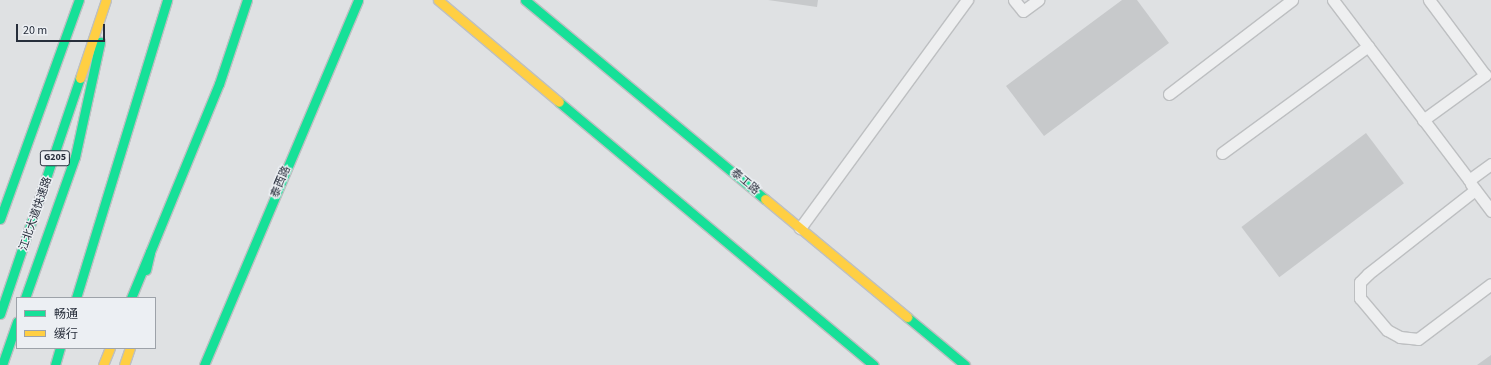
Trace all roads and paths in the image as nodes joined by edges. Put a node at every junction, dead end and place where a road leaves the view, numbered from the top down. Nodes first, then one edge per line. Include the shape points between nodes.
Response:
1 (79, 0) edge
2 (107, 0) edge
3 (167, 0) edge
4 (246, 0) edge
5 (358, 0) edge
6 (438, 0) edge
7 (525, 0) edge
8 (967, 0) edge
9 (1014, 0) edge
10 (1038, 0) edge
11 (1292, 0) edge
12 (1333, 0) edge
13 (1430, 0) edge
14 (1368, 46) junction
15 (1169, 94) dead end
16 (1423, 120) junction
17 (1222, 153) dead end
18 (1491, 164) edge
19 (1472, 185) junction
20 (1491, 211) edge
21 (0, 219) edge
22 (800, 228) junction
23 (150, 252) junction
24 (1491, 284) edge
25 (25, 297) edge
26 (76, 297) edge
27 (131, 297) edge
28 (142, 297) edge
29 (0, 314) edge
30 (16, 325) edge
31 (60, 349) edge
32 (110, 349) edge
33 (130, 349) edge
34 (2, 365) edge
35 (54, 365) edge
36 (103, 365) edge
37 (124, 365) edge
38 (204, 365) edge
39 (874, 365) edge
40 (965, 365) edge

1 - 21 main road
2 - 25 main road via 75,157
2 - 29 main road, 江北大道快速路 / G205
3 - 26 main road
4 - 23 main road via 219,84
5 - 38 main road, 泰西路
6 - 39 main road
7 - 22 main road, 泰工路
8 - 22 lane
9 - 10 lane via 1023,11
11 - 15 lane
12 - 14 lane
13 - 16 lane via 1485,75
14 - 16 lane
14 - 17 lane
16 - 19 lane
18 - 19 lane
19 - 20 lane
19 - 24 lane via 1360,282 1360,298 1387,330 1400,338 1418,339
22 - 40 main road, 泰工路
23 - 27 main road
23 - 28 main road
30 - 34 main road
31 - 35 main road
32 - 36 main road
33 - 37 main road

